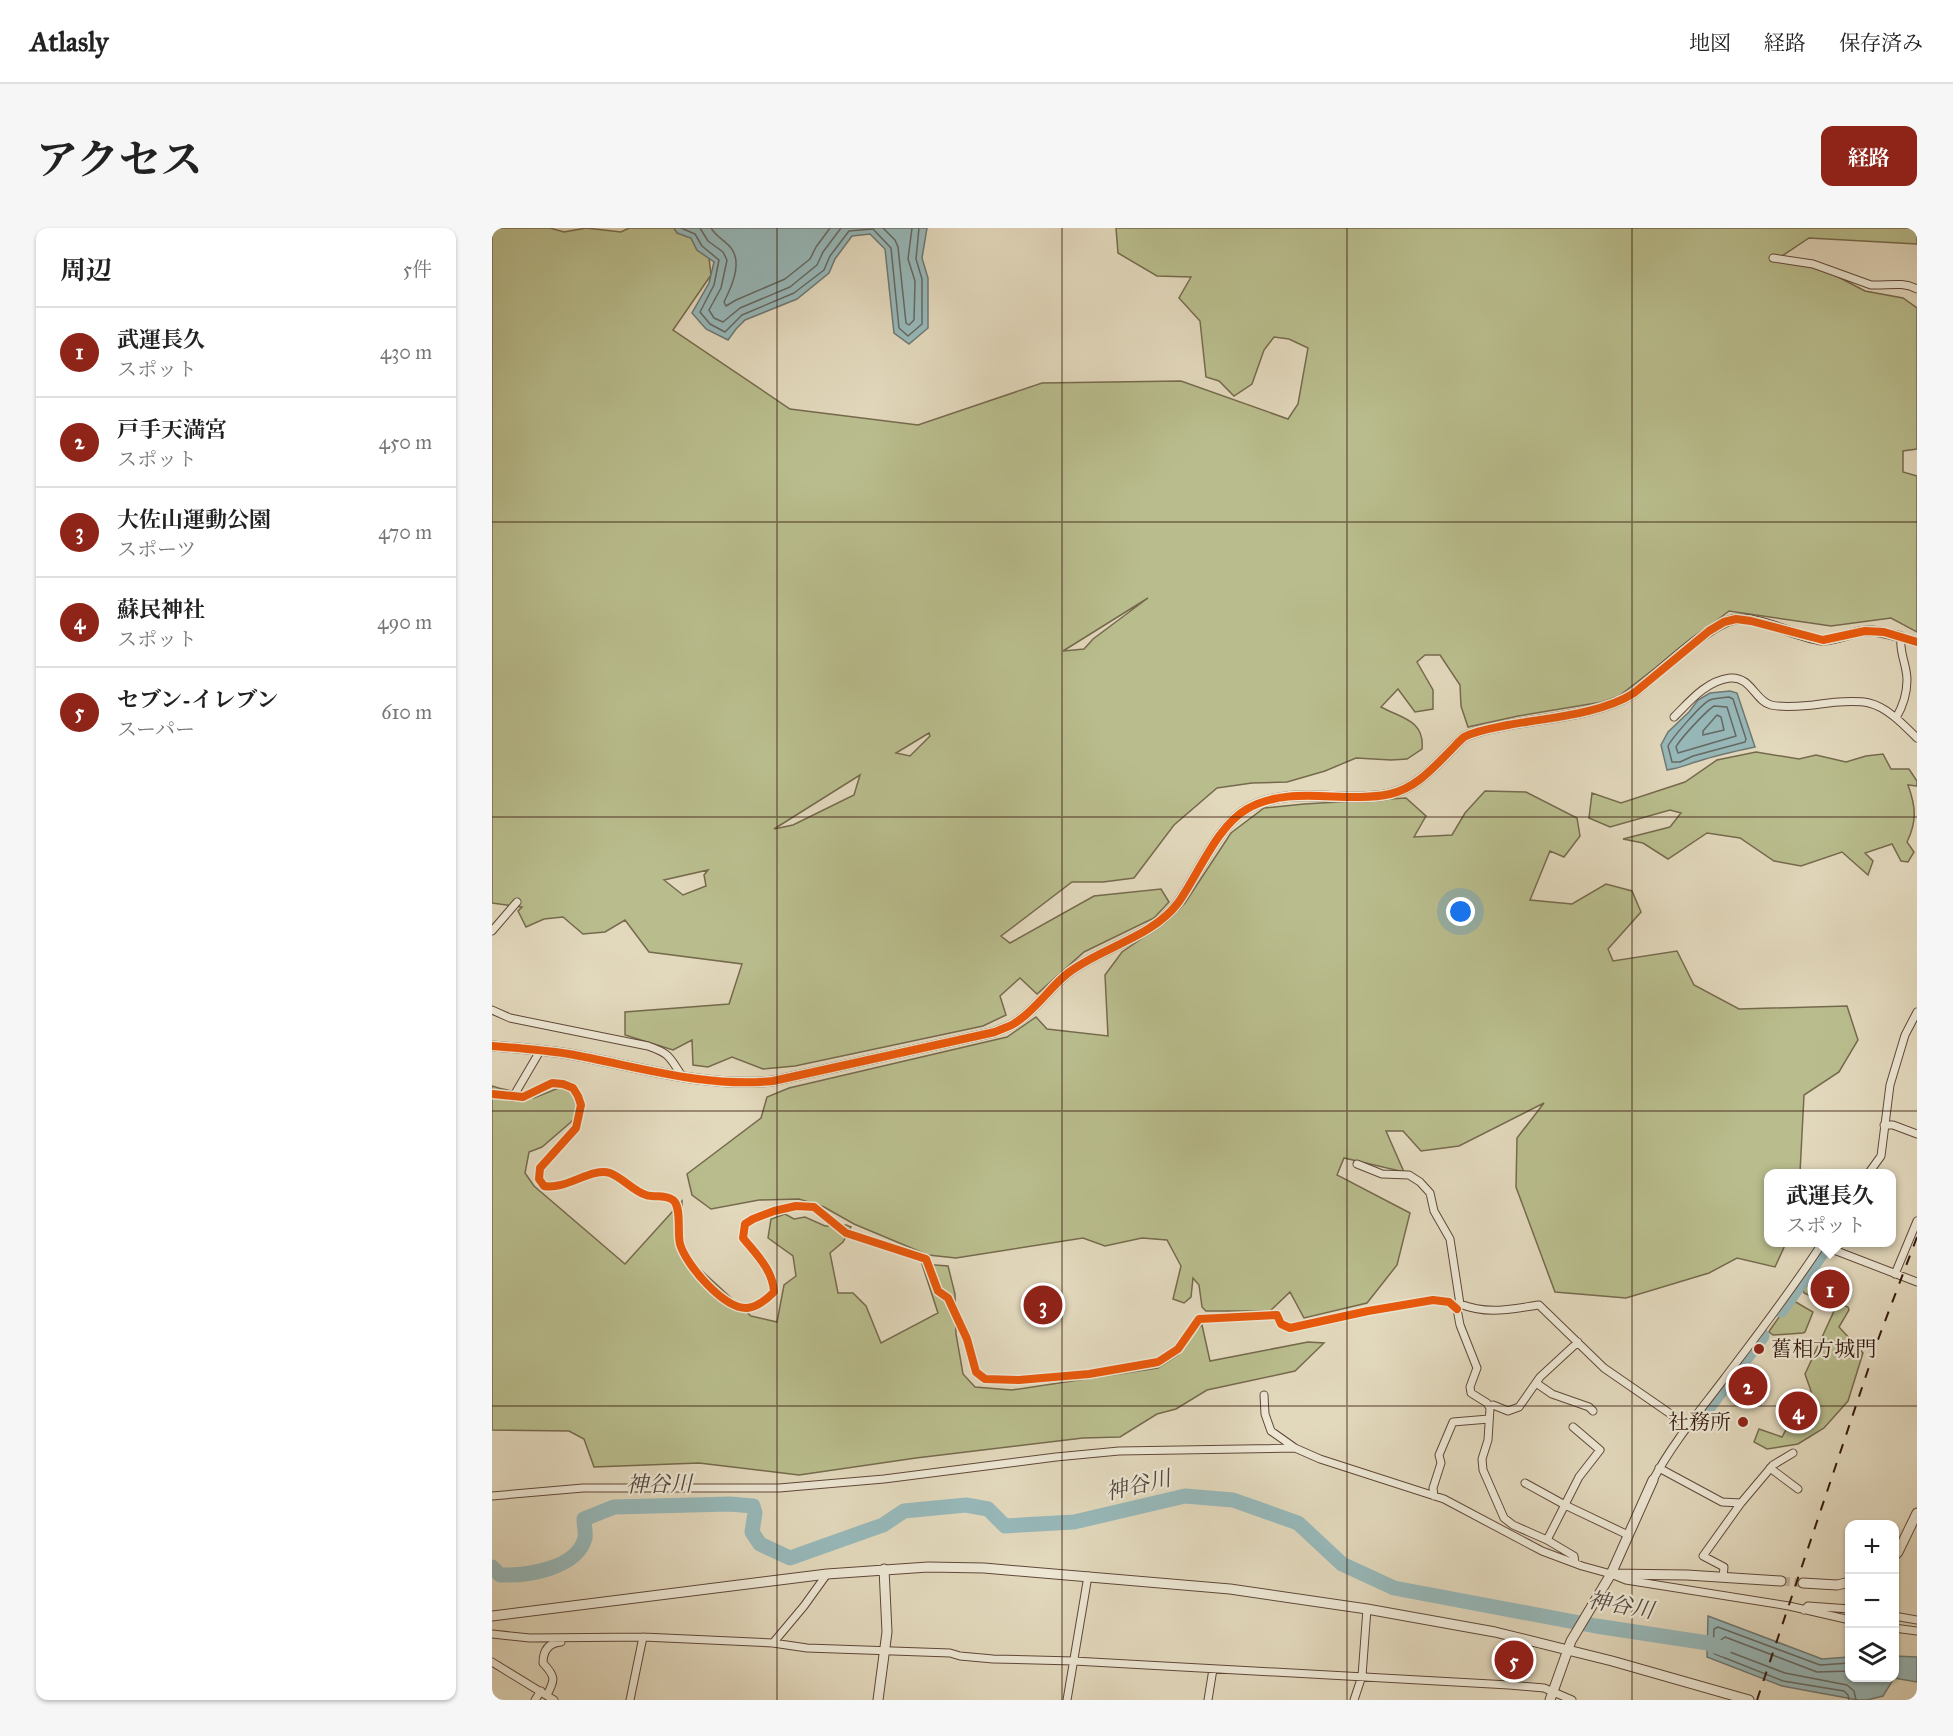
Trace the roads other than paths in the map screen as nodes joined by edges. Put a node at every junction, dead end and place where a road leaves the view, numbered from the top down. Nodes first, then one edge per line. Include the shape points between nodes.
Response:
1 (1773, 258) dead end
2 (1917, 289) edge
3 (1901, 637) junction
4 (1917, 642) edge
5 (1674, 717) dead end
6 (1896, 718) junction
7 (1917, 738) edge
8 (517, 902) dead end
9 (492, 931) edge
10 (492, 1010) edge
11 (1917, 1012) edge
12 (492, 1046) edge
13 (540, 1051) junction
14 (682, 1076) junction
15 (492, 1094) edge
16 (513, 1097) junction
17 (1884, 1125) junction
18 (1917, 1134) edge
19 (1357, 1164) dead end
20 (1871, 1169) edge
21 (1917, 1221) edge
22 (1824, 1247) edge
23 (1830, 1247) edge
24 (1895, 1274) junction
25 (1917, 1282) edge
26 (1458, 1306) junction
27 (1578, 1342) junction
28 (1536, 1383) junction
29 (1264, 1395) dead end
30 (1489, 1406) junction
31 (1593, 1411) dead end
32 (1490, 1419) junction
33 (1688, 1426) junction
34 (1573, 1427) dead end
35 (1295, 1448) junction
36 (1793, 1453) dead end
37 (1659, 1468) junction
38 (1770, 1468) junction
39 (1653, 1480) joint
40 (1525, 1483) dead end
41 (1798, 1489) dead end
42 (492, 1496) edge
43 (1434, 1496) junction
44 (1741, 1503) junction
45 (1565, 1505) junction
46 (1917, 1513) edge
47 (1628, 1535) junction
48 (1547, 1540) junction
49 (1899, 1550) edge
50 (1575, 1563) junction
51 (884, 1569) junction
52 (827, 1574) junction
53 (1611, 1574) junction
54 (1088, 1576) junction
55 (1723, 1577) junction
56 (1781, 1581) tunnel mouth
57 (1803, 1582) tunnel mouth
58 (1845, 1583) edge
59 (1368, 1609) junction
60 (1845, 1609) edge
61 (1804, 1610) junction
62 (492, 1616) edge
63 (1899, 1617) edge
64 (1845, 1619) edge
65 (1917, 1620) edge
66 (1899, 1629) edge
67 (1917, 1631) edge
68 (492, 1634) edge
69 (643, 1637) junction
70 (568, 1638) junction
71 (773, 1643) junction
72 (1569, 1646) junction
73 (885, 1650) junction
74 (1074, 1661) junction
75 (492, 1662) edge
76 (1214, 1669) junction
77 (1362, 1676) junction
78 (541, 1691) junction
79 (1551, 1695) edge
80 (551, 1698) edge
81 (1067, 1699) edge
82 (535, 1700) edge
83 (630, 1700) edge
84 (878, 1700) edge
85 (1078, 1700) edge
86 (1208, 1700) edge
87 (1354, 1700) edge
88 (1572, 1700) edge
89 (1749, 1700) edge

1 - 2 street via 1813,264 1871,285 1908,284
3 - 4 street
3 - 6 street via 1907,680 1903,705
3 - 14 street via 1865,631 1823,640 1751,621 1724,622 1622,701 1594,710 1482,730 1464,738 1419,781 1402,790 1376,796 1287,796 1246,810 1208,854 1177,904 1155,924 1067,974 1015,1024 995,1032 773,1081 747,1084
5 - 6 street via 1701,689 1737,678 1771,705 1869,703
6 - 7 street
8 - 9 street
10 - 14 street via 510,1018 661,1051
11 - 17 street via 1905,1035 1890,1085
12 - 13 street
13 - 14 street
13 - 16 street
15 - 16 street
16 - 26 street via 530,1095 552,1083 573,1088 580,1101 578,1121 572,1134 540,1168 539,1179 544,1186 557,1187 592,1174 610,1173 646,1195 671,1199 678,1208 680,1244 686,1258 706,1283 740,1308 751,1308 774,1292 769,1270 743,1238 745,1224 774,1211 814,1207 846,1233 926,1259 938,1292 948,1298 967,1338 976,1372 985,1379 1089,1374 1158,1362 1178,1349 1199,1319 1277,1315 1290,1328 1433,1300
17 - 18 street
17 - 20 street via 1881,1156
19 - 26 street via 1382,1174 1409,1175 1430,1193 1434,1211 1449,1239
21 - 24 street
22 - 33 street
23 - 24 street
24 - 25 street
26 - 27 street via 1490,1312 1539,1305
26 - 30 street via 1460,1325 1476,1368 1471,1393
27 - 28 street
27 - 33 street via 1604,1368
28 - 30 street via 1519,1407 1508,1411
28 - 31 street
29 - 35 street via 1271,1431
30 - 32 street
32 - 43 street via 1453,1422 1439,1455
32 - 48 street via 1482,1470 1504,1518
33 - 37 street
34 - 45 street via 1600,1450 1579,1477
35 - 42 street via 1119,1451 779,1488 583,1488
35 - 43 street
36 - 38 street
37 - 39 street
37 - 44 street via 1722,1502
38 - 41 street
38 - 44 street
39 - 47 street
40 - 45 street
43 - 50 street via 1542,1551
44 - 55 street via 1703,1556 1724,1567
45 - 47 street
45 - 48 street
46 - 49 street
47 - 53 street
48 - 50 street via 1574,1556
50 - 53 street
51 - 52 street
51 - 54 street via 984,1568
51 - 73 street
52 - 62 street
52 - 71 street
53 - 55 street
53 - 61 street via 1626,1580
53 - 72 street
54 - 59 street via 1230,1589
54 - 74 street
55 - 56 street
57 - 58 street
59 - 72 street
59 - 77 street
60 - 61 street via 1808,1606
61 - 64 street
63 - 65 street
66 - 67 street
68 - 70 street
69 - 70 street
69 - 71 street
69 - 83 street
70 - 80 street via 567,1642 547,1647 543,1656 543,1663 553,1674
71 - 73 street
72 - 79 street
72 - 89 street
73 - 74 street
73 - 84 street
74 - 76 street
74 - 81 street
75 - 78 street
76 - 77 street
76 - 86 street
77 - 79 street via 1544,1688
77 - 87 street
78 - 80 street
78 - 82 street
79 - 88 street
81 - 85 street

